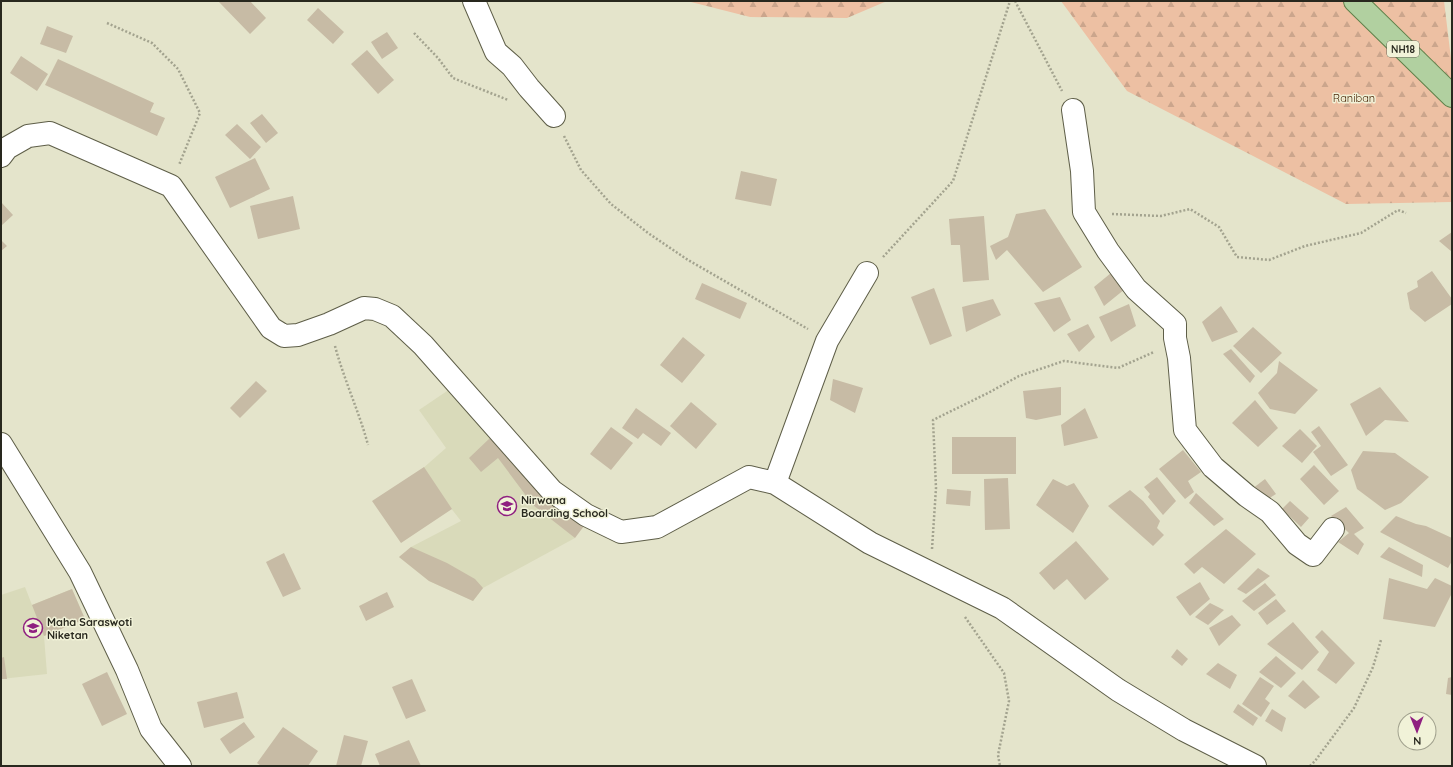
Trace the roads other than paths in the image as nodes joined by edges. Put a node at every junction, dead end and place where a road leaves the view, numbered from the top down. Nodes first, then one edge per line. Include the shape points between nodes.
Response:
1 (474, 1) edge
2 (1355, 1) edge
3 (1452, 96) edge
4 (1073, 110) road end
5 (554, 116) road end
6 (1, 156) edge
7 (867, 273) road end
8 (1, 444) edge
9 (775, 483) junction
10 (1333, 529) dead end
11 (180, 766) edge
12 (1255, 766) edge

1 - 5 street via 496,52 512,66
2 - 3 main road, NH18
4 - 10 street via 1082,171 1084,212 1136,289 1175,324 1185,430 1213,467 1270,512 1297,544 1313,555
6 - 9 street via 7,148 28,136 50,133 171,186 271,328 284,336 298,335 364,308 375,309 392,316 423,345 552,491 586,516 621,532 657,527 749,477
7 - 9 street via 827,340
8 - 11 street via 80,572 127,670 151,729
9 - 12 street via 870,542 1002,608 1118,690 1184,730

